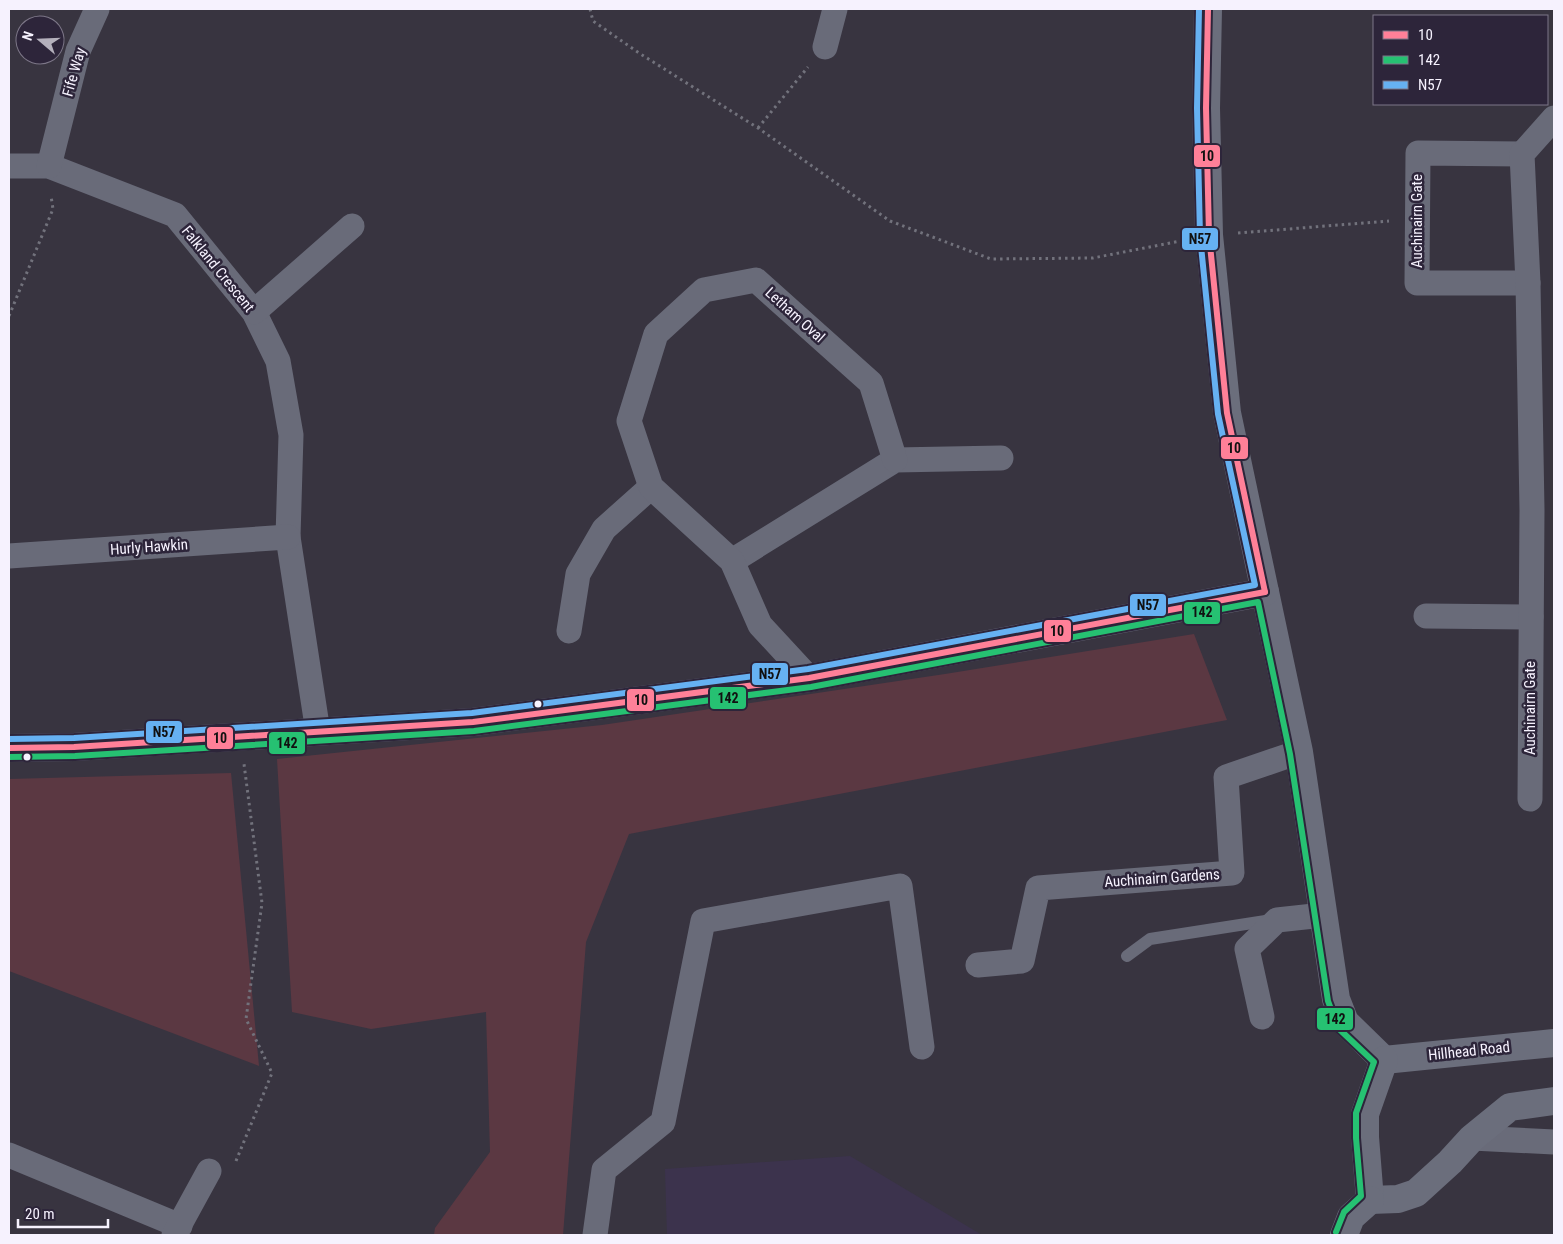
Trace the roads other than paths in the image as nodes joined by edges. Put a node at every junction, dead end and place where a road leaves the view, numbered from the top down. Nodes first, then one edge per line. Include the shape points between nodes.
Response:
1 (97, 9) edge
2 (835, 9) edge
3 (1208, 9) edge
4 (824, 47) road end
5 (1554, 118) edge
6 (1522, 154) junction
7 (9, 166) edge
8 (49, 166) junction
9 (352, 226) dead end
10 (1528, 283) junction
11 (254, 312) junction
12 (1001, 458) dead end
13 (894, 460) junction
14 (651, 487) junction
15 (288, 537) junction
16 (9, 556) edge
17 (732, 561) junction
18 (1265, 592) junction
19 (1426, 616) dead end
20 (1531, 617) junction
21 (569, 631) dead end
22 (809, 678) junction
23 (318, 732) junction
24 (9, 748) edge
25 (1299, 752) junction
26 (1530, 799) dead end
27 (1323, 915) junction
28 (1277, 920) junction
29 (1127, 956) dead end
30 (978, 965) dead end
31 (1262, 1017) dead end
32 (1554, 1042) edge
33 (922, 1047) dead end
34 (1384, 1060) junction
35 (1554, 1101) edge
36 (1472, 1138) junction
37 (1554, 1142) edge
38 (9, 1156) edge
39 (209, 1171) road end
40 (1370, 1200) junction
41 (177, 1230) edge
42 (595, 1235) edge
43 (1344, 1235) edge

1 - 8 street, Fife Way via 78,51
2 - 4 street
3 - 18 street via 1209,235 1227,413
5 - 6 street
6 - 10 street, Auchinairn Gate
6 - 10 street, Auchinairn Gate via 1418,153 1417,283
7 - 8 street, Falkland Crescent
8 - 11 street, Falkland Crescent via 176,215
9 - 11 street
10 - 20 street, Auchinairn Gate
11 - 15 street, Falkland Crescent via 278,361 291,435
12 - 13 street
13 - 14 street, Letham Oval via 871,383 756,280 704,290 656,334 629,421
13 - 17 street
14 - 17 street, Letham Oval
14 - 21 street via 604,529 578,574
15 - 16 street, Hurly Hawkin
15 - 23 street, Falkland Crescent
17 - 22 street, Letham Oval via 760,625
18 - 22 street
18 - 25 street
19 - 20 street
20 - 26 street, Auchinairn Gate
22 - 23 street via 473,722
23 - 24 street
25 - 27 street
25 - 30 street, Auchinairn Gardens via 1226,777 1232,873 1038,888 1022,961
27 - 28 street
27 - 34 street via 1336,1000 1345,1022
28 - 29 lane via 1150,939
28 - 31 street via 1247,949
32 - 34 street, Hillhead Road
33 - 42 street via 900,886 703,922 663,1122 604,1170
34 - 40 street via 1365,1114
35 - 36 street via 1510,1107
36 - 37 street
36 - 40 street via 1416,1194 1398,1199
38 - 41 street
39 - 41 street
40 - 43 street via 1351,1217

